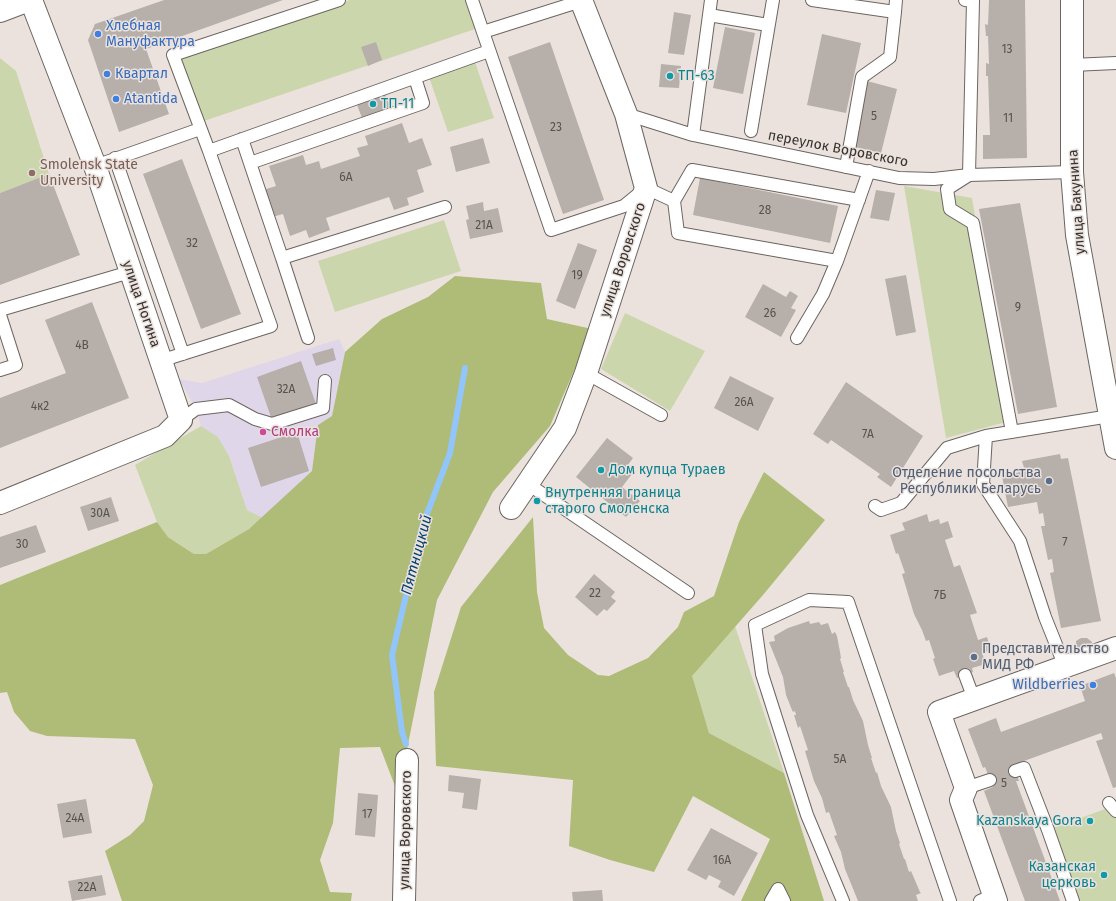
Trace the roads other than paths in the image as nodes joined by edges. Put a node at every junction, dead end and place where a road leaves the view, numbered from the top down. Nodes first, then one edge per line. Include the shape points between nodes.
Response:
1 (30, 0) edge
2 (339, 0) edge
3 (472, 0) edge
4 (581, 0) edge
5 (711, 0) edge
6 (773, 0) edge
7 (812, 0) edge
8 (965, 0) edge
9 (1072, 0) edge
10 (313, 4) edge
11 (896, 6) edge
12 (0, 11) edge
13 (709, 15) junction
14 (768, 26) junction
15 (482, 32) junction
16 (489, 52) junction
17 (1116, 63) edge
18 (1072, 65) junction
19 (415, 78) junction
20 (626, 114) junction
21 (200, 129) junction
22 (751, 131) dead end
23 (694, 135) junction
24 (242, 139) junction
25 (209, 151) junction
26 (115, 158) junction
27 (250, 163) junction
28 (94, 166) junction
29 (846, 167) junction
30 (870, 171) junction
31 (1072, 172) junction
32 (969, 175) junction
33 (646, 188) junction
34 (859, 200) junction
35 (674, 201) junction
36 (445, 207) dead end
37 (282, 258) junction
38 (837, 261) junction
39 (130, 272) junction
40 (0, 310) edge
41 (0, 315) edge
42 (308, 338) dead end
43 (796, 338) dead end
44 (183, 354) junction
45 (160, 361) junction
46 (0, 370) edge
47 (586, 373) junction
48 (325, 381) dead end
49 (661, 415) dead end
50 (1110, 416) junction
51 (181, 420) junction
52 (1012, 432) junction
53 (986, 436) junction
54 (1116, 448) edge
55 (528, 484) junction
56 (0, 503) edge
57 (875, 506) dead end
58 (512, 508) dead end
59 (688, 593) dead end
60 (1116, 648) edge
61 (1065, 667) junction
62 (965, 675) dead end
63 (974, 699) junction
64 (407, 760) dead end
65 (1015, 771) dead end
66 (990, 780) dead end
67 (966, 788) junction
68 (990, 899) edge
69 (404, 901) edge
70 (771, 901) edge
71 (784, 901) edge
72 (843, 901) edge
73 (950, 901) edge
74 (1073, 901) edge

1 - 12 street
1 - 28 street, улица Ногина
2 - 10 lane
3 - 15 lane
4 - 15 lane
4 - 20 street, улица Воровского
5 - 13 lane
6 - 14 lane
7 - 11 lane
8 - 32 lane via 973,1
9 - 18 street, улица Бакунина
10 - 21 lane via 173,55
11 - 29 lane via 890,57 862,77
13 - 14 lane
13 - 23 lane
14 - 22 lane
15 - 16 lane
16 - 19 lane
16 - 33 lane via 551,230 624,206
17 - 18 lane
18 - 31 street, улица Бакунина
19 - 24 lane
19 - 27 lane via 423,103
20 - 23 lane, переулок Воровского
20 - 33 street, улица Воровского
21 - 25 lane
21 - 26 lane
23 - 29 lane, переулок Воровского
24 - 25 lane
24 - 27 lane
25 - 44 lane via 271,326
26 - 28 lane
26 - 44 lane
27 - 37 lane
28 - 39 street, улица Ногина
29 - 30 lane, переулок Воровского
30 - 32 lane, переулок Воровского via 899,178 928,179
30 - 34 lane
31 - 32 lane, переулок Воровского
31 - 50 street, улица Бакунина via 1076,235
32 - 52 lane via 947,189 950,208 973,223
33 - 35 lane
33 - 47 street, улица Воровского
34 - 35 lane via 692,170
34 - 38 lane
35 - 38 lane via 678,233
36 - 37 lane
37 - 42 lane
38 - 43 lane via 823,294
39 - 40 lane
39 - 45 street, улица Ногина
41 - 46 lane via 16,365
44 - 45 lane
45 - 51 street, улица Ногина
47 - 49 lane
47 - 55 street, улица Воровского via 565,428
48 - 51 lane via 323,408 272,424 255,419 229,405 196,409
50 - 52 lane
50 - 54 street, улица Бакунина
51 - 56 street via 165,436
52 - 53 lane
53 - 57 lane via 948,448 901,503 881,510
53 - 61 lane via 983,484 1020,541 1045,617
55 - 58 street, улица Воровского
55 - 59 lane
60 - 61 street
61 - 63 street
62 - 63 lane
63 - 67 street via 939,712
64 - 69 street, улица Воровского
65 - 74 lane via 1024,768
66 - 67 lane
67 - 68 street via 960,800
70 - 71 lane via 778,889
72 - 73 lane via 808,815 762,674 754,625 809,600 848,602

